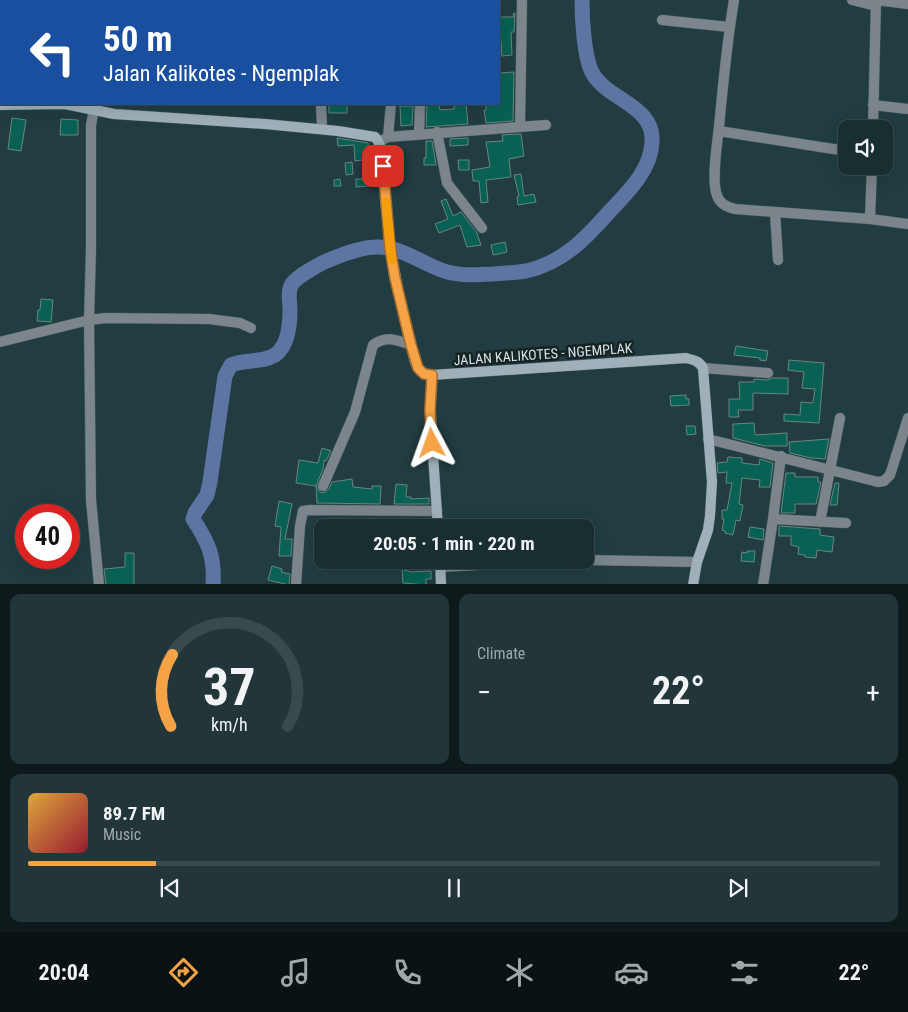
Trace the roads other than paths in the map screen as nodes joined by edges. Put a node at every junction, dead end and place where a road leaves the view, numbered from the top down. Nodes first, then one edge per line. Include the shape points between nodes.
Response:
1 (522, 0) edge
2 (734, 0) edge
3 (852, 0) edge
4 (908, 4) edge
5 (876, 6) junction
6 (662, 20) dead end
7 (730, 27) junction
8 (71, 105) edge
9 (322, 105) edge
10 (391, 105) edge
11 (420, 105) edge
12 (874, 105) junction
13 (94, 109) junction
14 (908, 109) edge
15 (873, 120) edge
16 (546, 125) dead end
17 (520, 127) junction
18 (322, 129) junction
19 (719, 131) junction
20 (438, 132) junction
21 (419, 134) junction
22 (388, 137) junction
23 (379, 142) junction
24 (838, 150) edge
25 (872, 175) edge
26 (775, 212) junction
27 (870, 219) junction
28 (908, 224) edge
29 (482, 228) dead end
30 (778, 260) dead end
31 (89, 320) junction
32 (251, 328) dead end
33 (0, 342) edge
34 (411, 345) junction
35 (703, 368) junction
36 (768, 373) dead end
37 (432, 375) junction
38 (840, 418) dead end
39 (908, 418) edge
40 (708, 439) junction
41 (780, 456) junction
42 (830, 469) junction
43 (324, 486) dead end
44 (437, 511) junction
45 (437, 519) edge
46 (773, 519) junction
47 (820, 522) junction
48 (846, 523) dead end
49 (594, 560) edge
50 (697, 562) junction
51 (440, 569) edge
52 (99, 584) edge
53 (296, 584) edge
54 (441, 584) edge
55 (693, 584) edge
56 (763, 584) edge

1 - 17 street
2 - 7 street
3 - 5 street
4 - 5 street via 876,0
5 - 12 street
6 - 7 street
7 - 19 street
8 - 13 street
9 - 18 street
10 - 22 street
11 - 21 street
12 - 14 street
12 - 15 street
13 - 18 street via 114,114
13 - 31 street via 91,125
16 - 17 street
17 - 20 street
18 - 23 street via 370,135
19 - 24 street
19 - 26 street via 715,167 718,199 730,208
20 - 21 street
20 - 29 street via 447,183
21 - 22 street
22 - 23 street
23 - 34 street via 390,248
25 - 27 street
26 - 27 street
26 - 30 street
27 - 28 street
31 - 32 street via 209,319 240,323
31 - 33 street
31 - 52 street via 92,500
34 - 37 street via 418,368 424,374
34 - 43 street via 391,338 373,345 356,412
35 - 36 street
35 - 37 street, JALAN KALIKOTES - NGEMPLAK via 698,362 686,358
35 - 40 street
37 - 44 street via 430,410
38 - 42 street
39 - 42 street via 888,478 878,482
40 - 41 street
40 - 50 street via 712,482 710,516
41 - 42 street
41 - 46 street
42 - 47 street
44 - 45 street
44 - 53 street via 303,511
46 - 47 street
46 - 56 street
47 - 48 street
49 - 50 street
50 - 55 street
51 - 54 street

